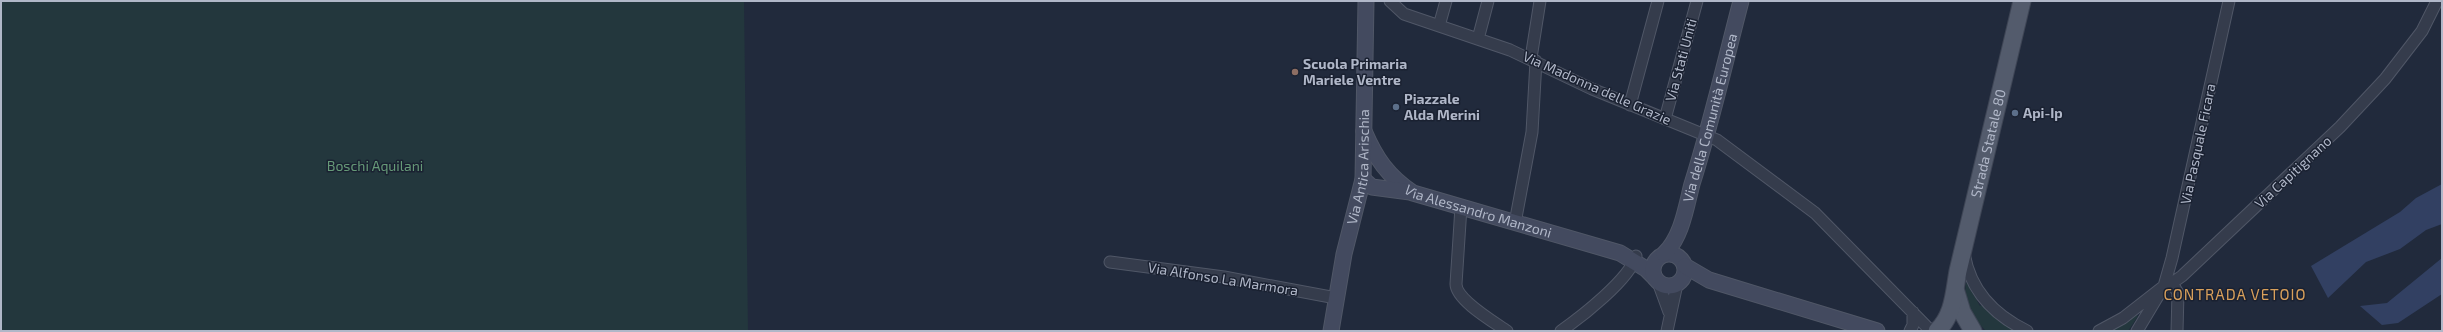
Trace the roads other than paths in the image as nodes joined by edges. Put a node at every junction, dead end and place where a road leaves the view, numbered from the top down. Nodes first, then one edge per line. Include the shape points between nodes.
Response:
1 (1366, 1) edge
2 (1390, 1) edge
3 (1446, 1) edge
4 (1488, 1) edge
5 (1540, 1) edge
6 (1658, 1) edge
7 (1697, 1) edge
8 (1740, 1) edge
9 (2022, 1) edge
10 (2229, 1) edge
11 (2437, 1) edge
12 (1439, 26) junction
13 (1478, 39) junction
14 (1534, 60) junction
15 (1630, 105) junction
16 (1665, 119) junction
17 (1364, 131) junction
18 (1707, 136) junction
19 (1362, 179) junction
20 (1395, 186) junction
21 (1461, 207) junction
22 (1356, 210) junction
23 (1515, 223) junction
24 (1678, 233) junction
25 (1963, 248) junction
26 (1662, 255) junction
27 (1635, 258) junction
28 (1110, 262) dead end
29 (1684, 263) junction
30 (1657, 280) junction
31 (1709, 280) junction
32 (1678, 284) junction
33 (2168, 285) junction
34 (1956, 286) junction
35 (1336, 298) junction
36 (2134, 310) junction
37 (1912, 312) junction
38 (1669, 315) junction
39 (2145, 317) junction
40 (1331, 331) edge
41 (1507, 331) edge
42 (1561, 331) edge
43 (1667, 331) edge
44 (1877, 331) edge
45 (1910, 331) edge
46 (1930, 331) edge
47 (1937, 331) edge
48 (1972, 331) edge
49 (2027, 331) edge
50 (2099, 331) edge
51 (2136, 331) edge
52 (2177, 331) edge

1 - 17 street, Via Antica Arischia
2 - 12 street, Via Madonna delle Grazie via 1404,14
3 - 12 street
4 - 13 street
5 - 14 street
6 - 15 street
7 - 16 street, Via Stati Uniti
8 - 18 street, Via della Comunità Europea
9 - 25 main road, Strada Statale 80
10 - 33 street, Via Pasquale Ficara
11 - 33 street, Via Capitignano via 2422,31 2385,79 2345,122 2194,266
12 - 13 street, Via Madonna delle Grazie
13 - 14 street, Via Madonna delle Grazie
14 - 15 street, Via Madonna delle Grazie via 1580,84
14 - 23 street via 1531,138
15 - 16 street, Via Madonna delle Grazie
16 - 18 street, Via Madonna delle Grazie
17 - 19 street, Via Antica Arischia
17 - 20 street, Via Alessandro Manzoni
18 - 24 street, Via della Comunità Europea
18 - 37 street, Via Madonna delle Grazie via 1724,145 1815,213
19 - 20 street via 1383,177
19 - 22 street, Via Antica Arischia
20 - 21 street, Via Alessandro Manzoni
20 - 22 street via 1368,197
21 - 23 street, Via Alessandro Manzoni
21 - 41 street via 1457,291
22 - 35 street, Via Antica Arischia
23 - 27 street, Via Alessandro Manzoni
24 - 26 street, Via della Comunità Europea
24 - 29 street, Via della Comunità Europea
25 - 34 main road, Strada Statale 80
25 - 49 street via 1972,280 1985,302 2002,317
26 - 27 street, Via Alessandro Manzoni
26 - 29 street via 1672,254
26 - 30 street via 1653,266
27 - 30 street
27 - 42 street via 1606,295
28 - 35 street, Via Alfonso La Marmora via 1224,277
29 - 31 street
29 - 32 street via 1684,277
30 - 32 street via 1667,286
30 - 38 street via 1666,298
31 - 32 street
31 - 44 street
32 - 38 street
33 - 36 street
33 - 39 street, Via Capitignano
33 - 52 street via 2178,293
34 - 47 main road, Strada Statale 80 via 1950,311
34 - 48 main road, Strada Statale 80 via 1960,308
35 - 40 street, Via Antica Arischia
36 - 39 street via 2143,309
36 - 50 street
37 - 45 street via 1913,325
37 - 46 street, Via Madonna delle Grazie
38 - 43 street
39 - 51 street, Via Capitignano
47 - 48 main road via 1955,327

